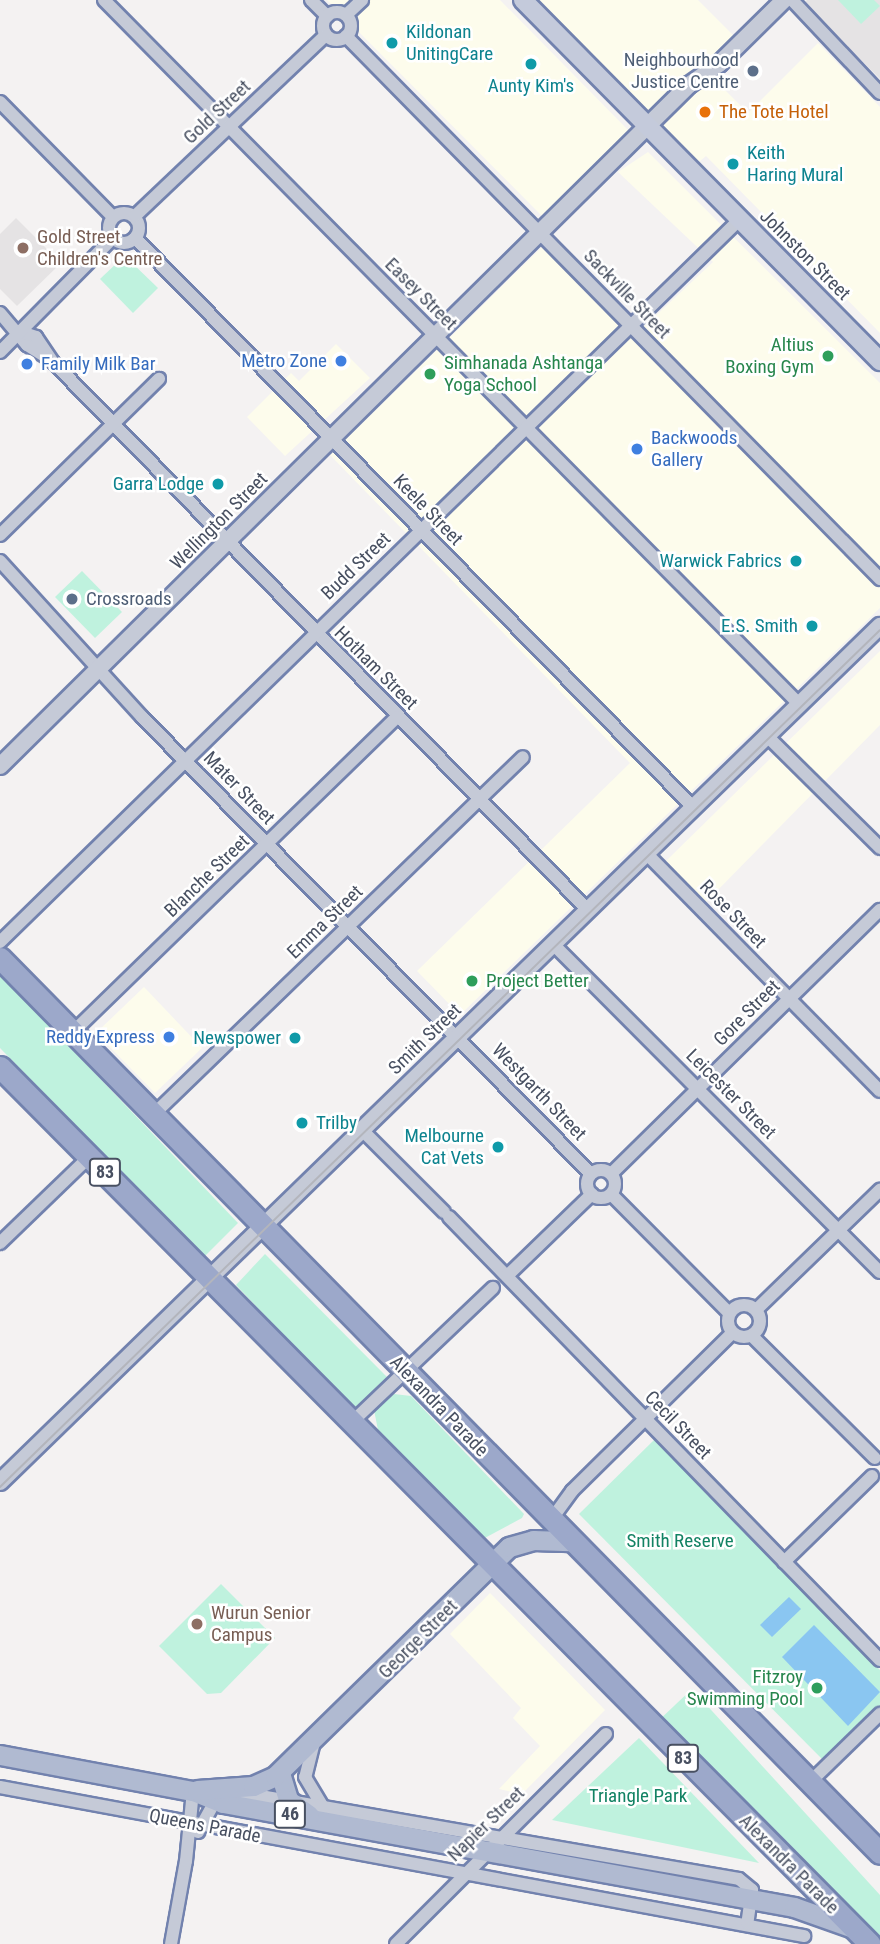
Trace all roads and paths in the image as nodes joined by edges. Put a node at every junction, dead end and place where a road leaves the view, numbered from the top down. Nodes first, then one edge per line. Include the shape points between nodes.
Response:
1 (104, 0) edge
2 (311, 0) edge
3 (362, 0) edge
4 (523, 0) edge
5 (784, 0) edge
6 (792, 0) edge
7 (346, 15) junction
8 (327, 16) junction
9 (326, 35) junction
10 (346, 36) junction
11 (880, 93) edge
12 (0, 102) edge
13 (230, 126) junction
14 (648, 127) junction
15 (135, 216) junction
16 (113, 217) junction
17 (740, 219) junction
18 (540, 232) junction
19 (113, 238) junction
20 (135, 238) junction
21 (0, 313) edge
22 (631, 325) junction
23 (18, 331) junction
24 (434, 334) junction
25 (1, 348) edge
26 (880, 361) edge
27 (159, 379) dead end
28 (114, 425) junction
29 (526, 428) junction
30 (330, 436) junction
31 (421, 531) junction
32 (0, 535) edge
33 (226, 538) junction
34 (0, 561) edge
35 (880, 579) edge
36 (880, 626) edge
37 (315, 633) junction
38 (96, 666) junction
39 (799, 704) junction
40 (397, 717) junction
41 (767, 736) junction
42 (0, 754) edge
43 (523, 757) dead end
44 (185, 761) junction
45 (0, 766) edge
46 (479, 799) junction
47 (693, 807) junction
48 (268, 845) junction
49 (880, 848) edge
50 (647, 853) junction
51 (588, 909) junction
52 (880, 910) edge
53 (347, 926) junction
54 (0, 942) edge
55 (553, 944) junction
56 (0, 958) edge
57 (789, 998) junction
58 (73, 1032) junction
59 (458, 1037) junction
60 (0, 1067) edge
61 (699, 1088) junction
62 (880, 1091) edge
63 (154, 1114) junction
64 (362, 1130) junction
65 (89, 1157) junction
66 (591, 1174) junction
67 (611, 1174) junction
68 (880, 1191) edge
69 (592, 1194) junction
70 (611, 1194) junction
71 (262, 1226) junction
72 (839, 1230) junction
73 (0, 1243) edge
74 (880, 1272) edge
75 (507, 1276) junction
76 (210, 1278) junction
77 (493, 1288) dead end
78 (756, 1310) junction
79 (729, 1313) junction
80 (732, 1333) junction
81 (752, 1336) junction
82 (406, 1372) junction
83 (646, 1420) junction
84 (351, 1423) junction
85 (878, 1457) edge
86 (3, 1473) edge
87 (876, 1479) edge
88 (551, 1520) junction
89 (571, 1541) junction
90 (784, 1562) junction
91 (492, 1565) junction
92 (880, 1660) edge
93 (880, 1714) edge
94 (606, 1734) dead end
95 (314, 1742) junction
96 (0, 1755) edge
97 (280, 1773) junction
98 (810, 1782) junction
99 (0, 1787) edge
100 (192, 1791) junction
101 (217, 1795) junction
102 (288, 1800) junction
103 (323, 1812) junction
104 (196, 1824) junction
105 (493, 1844) junction
106 (880, 1853) edge
107 (582, 1860) junction
108 (461, 1874) junction
109 (576, 1895) junction
110 (752, 1899) junction
111 (747, 1924) junction
112 (854, 1928) junction
113 (804, 1936) dead end
114 (171, 1944) edge
115 (396, 1944) edge
116 (870, 1944) edge

1 - 13 street, Easey Street
2 - 8 street
3 - 7 street
4 - 14 main road, Johnston Street
5 - 14 street, Wellington Street
6 - 11 street
7 - 8 street via 334,11
7 - 10 street via 351,23
8 - 9 street via 323,23
9 - 10 street via 334,40
9 - 13 street, Gold Street
10 - 18 street, Sackville Street
12 - 16 street
13 - 15 street, Gold Street
13 - 24 street, Easey Street
14 - 17 main road, Johnston Street
14 - 18 street, Wellington Street
15 - 16 street via 121,212
15 - 20 street via 139,230
16 - 19 street via 108,230
17 - 22 street, Budd Street
17 - 26 main road, Johnston Street
18 - 22 street, Sackville Street
18 - 24 street, Wellington Street via 467,304 454,309
19 - 20 street via 127,243
19 - 23 street
20 - 30 street, Keele Street
21 - 23 street, Hotham Street
22 - 29 street, Budd Street
22 - 35 street, Sackville Street
23 - 25 street
23 - 28 street, Hotham Street via 27,345 52,361
24 - 29 street, Easey Street
24 - 30 street, Wellington Street
27 - 28 street
28 - 32 street
28 - 33 street, Hotham Street
29 - 31 street, Budd Street
29 - 39 street, Easey Street
30 - 31 street, Keele Street
30 - 33 street, Wellington Street
31 - 37 street, Budd Street
31 - 47 street, Keele Street
33 - 37 street, Hotham Street
33 - 38 street, Wellington Street
34 - 38 street, Mater Street
36 - 39 street, Smith Street
37 - 40 street, Hotham Street
37 - 44 street, Budd Street
38 - 42 street, Wellington Street
38 - 44 street, Mater Street
38 - 45 street, Wellington Street
39 - 41 street, Smith Street
40 - 46 street, Hotham Street
40 - 48 street, Blanche Street
41 - 47 street, Smith Street
41 - 49 street
43 - 46 street, Emma Street
44 - 48 street, Mater Street
44 - 54 street, Budd Street
46 - 51 street, Hotham Street
46 - 53 street, Emma Street
47 - 50 street, Smith Street
48 - 53 street, Mater Street
48 - 58 street, Blanche Street
50 - 51 street, Smith Street
50 - 57 street, Rose Street
51 - 55 street, Smith Street
52 - 57 street, Gore Street
53 - 59 street, Mater Street
53 - 63 street, Emma Street
55 - 59 street, Smith Street
55 - 61 street, Leicester Street
56 - 58 highway, Alexandra Parade
57 - 61 street, Gore Street
57 - 62 street, Rose Street
58 - 63 highway, Alexandra Parade
59 - 64 street, Smith Street
59 - 66 street, Westgarth Street
60 - 65 highway, Alexandra Parade / 83
61 - 67 street, Gore Street
61 - 72 street, Leicester Street
63 - 71 highway, Alexandra Parade
64 - 71 street, Smith Street
64 - 75 street, Cecil Street
65 - 73 street
65 - 76 highway, Alexandra Parade / 83
66 - 67 street via 599,1170
66 - 69 street via 588,1186
67 - 70 street via 615,1186
68 - 72 street
69 - 70 street via 603,1198
69 - 75 street
70 - 79 street
71 - 76 street, Smith Street
71 - 82 highway, Alexandra Parade
72 - 74 street, Leicester Street
72 - 78 street
75 - 83 street, Cecil Street
76 - 84 highway, Alexandra Parade / 83
76 - 86 street, Smith Street
77 - 82 street
78 - 79 street via 742,1305
78 - 81 street via 760,1324
79 - 80 street
80 - 81 street
80 - 83 street
81 - 85 street
82 - 84 street
82 - 88 highway, Alexandra Parade
83 - 88 street via 572,1491
83 - 90 street, Cecil Street
84 - 91 highway, Alexandra Parade / 83
85 - 87 street via 870,1469
87 - 90 street
88 - 89 highway, Alexandra Parade
89 - 91 main road, George Street / 46 via 521,1542
89 - 98 highway, Alexandra Parade
90 - 92 street, Cecil Street
91 - 95 main road, George Street / 46
91 - 112 highway, Alexandra Parade / 83
93 - 98 street
94 - 105 street, Napier Street
95 - 97 main road, George Street / 46
95 - 103 street via 305,1779
96 - 100 main road, Queens Parade / 46
97 - 101 main road, Queens Parade / 46 via 258,1785
97 - 102 main road
98 - 106 highway, Alexandra Parade
99 - 104 street, Queens Parade
100 - 101 main road, Queens Parade / 46
100 - 104 street
101 - 102 street, Queens Parade
101 - 103 main road, Queens Parade / 46
101 - 104 street
102 - 103 main road
103 - 105 main road, Queens Parade / 46
104 - 108 street, Queens Parade
104 - 114 street
105 - 107 main road, Queens Parade / 46
105 - 108 street, Napier Street
107 - 109 street
107 - 110 main road, Queens Parade / 46
108 - 109 street, Queens Parade
108 - 115 street, Napier Street
109 - 111 street, Queens Parade
110 - 111 street
110 - 112 main road, Queens Parade / 46 via 794,1907
111 - 113 street, Queens Parade
112 - 116 highway, Alexandra Parade / 46

